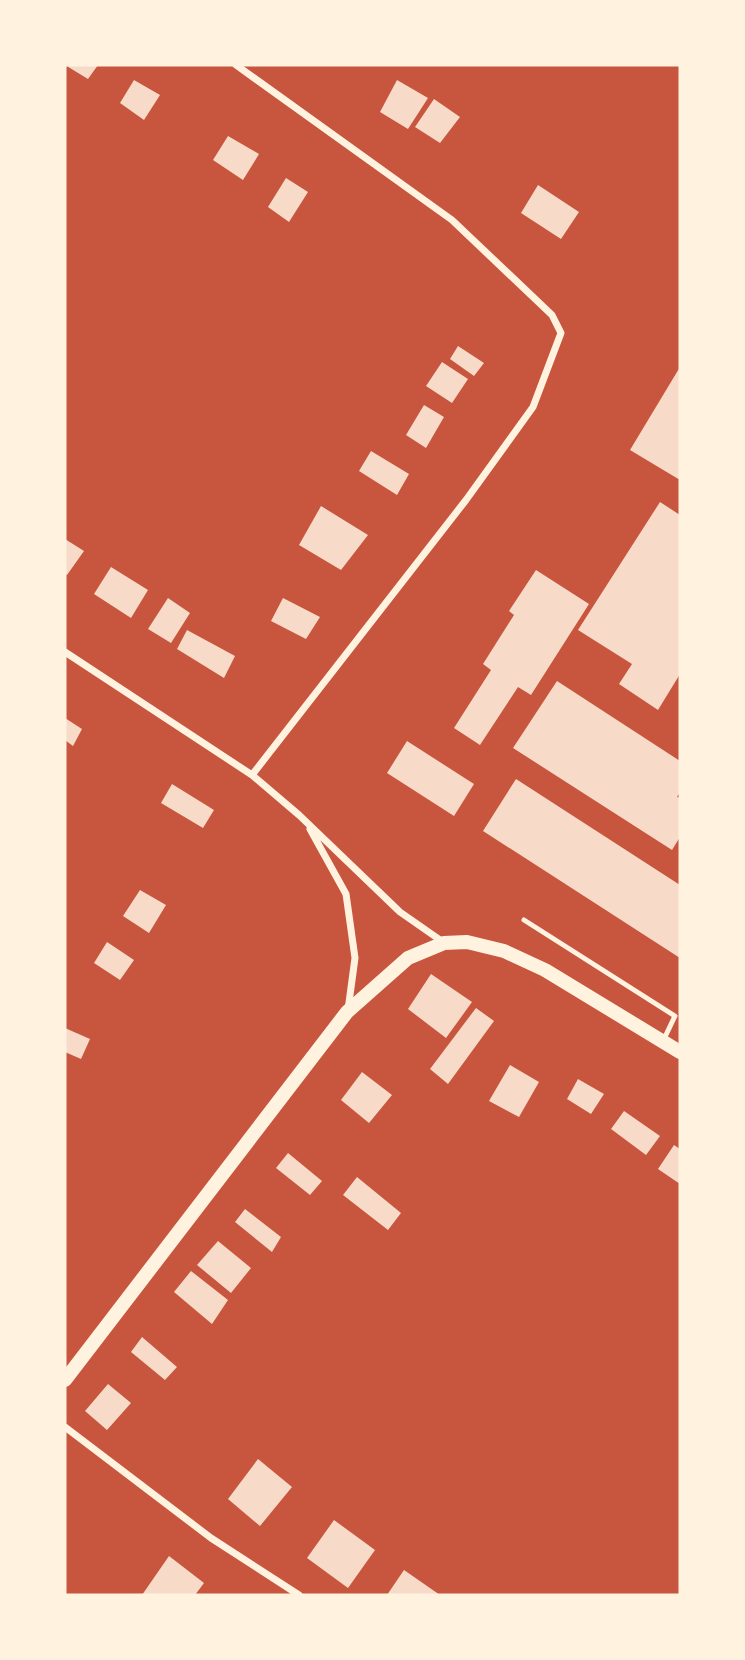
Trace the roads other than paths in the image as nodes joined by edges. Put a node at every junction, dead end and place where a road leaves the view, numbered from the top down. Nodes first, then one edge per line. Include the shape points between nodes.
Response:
1 (236, 65) edge
2 (65, 652) edge
3 (252, 775) junction
4 (299, 815) junction
5 (524, 920) dead end
6 (444, 943) junction
7 (348, 1012) junction
8 (662, 1042) junction
9 (680, 1052) edge
10 (65, 1380) edge
11 (65, 1427) edge
12 (299, 1595) edge

1 - 3 street via 452,220 552,315 561,333 533,407
2 - 3 street
3 - 4 street
4 - 6 street via 400,912
4 - 7 street via 346,894 355,958
5 - 8 lane via 675,1016
6 - 7 main road via 408,958
6 - 8 main road via 467,942 504,950
7 - 10 main road
8 - 9 main road
11 - 12 street via 211,1538

